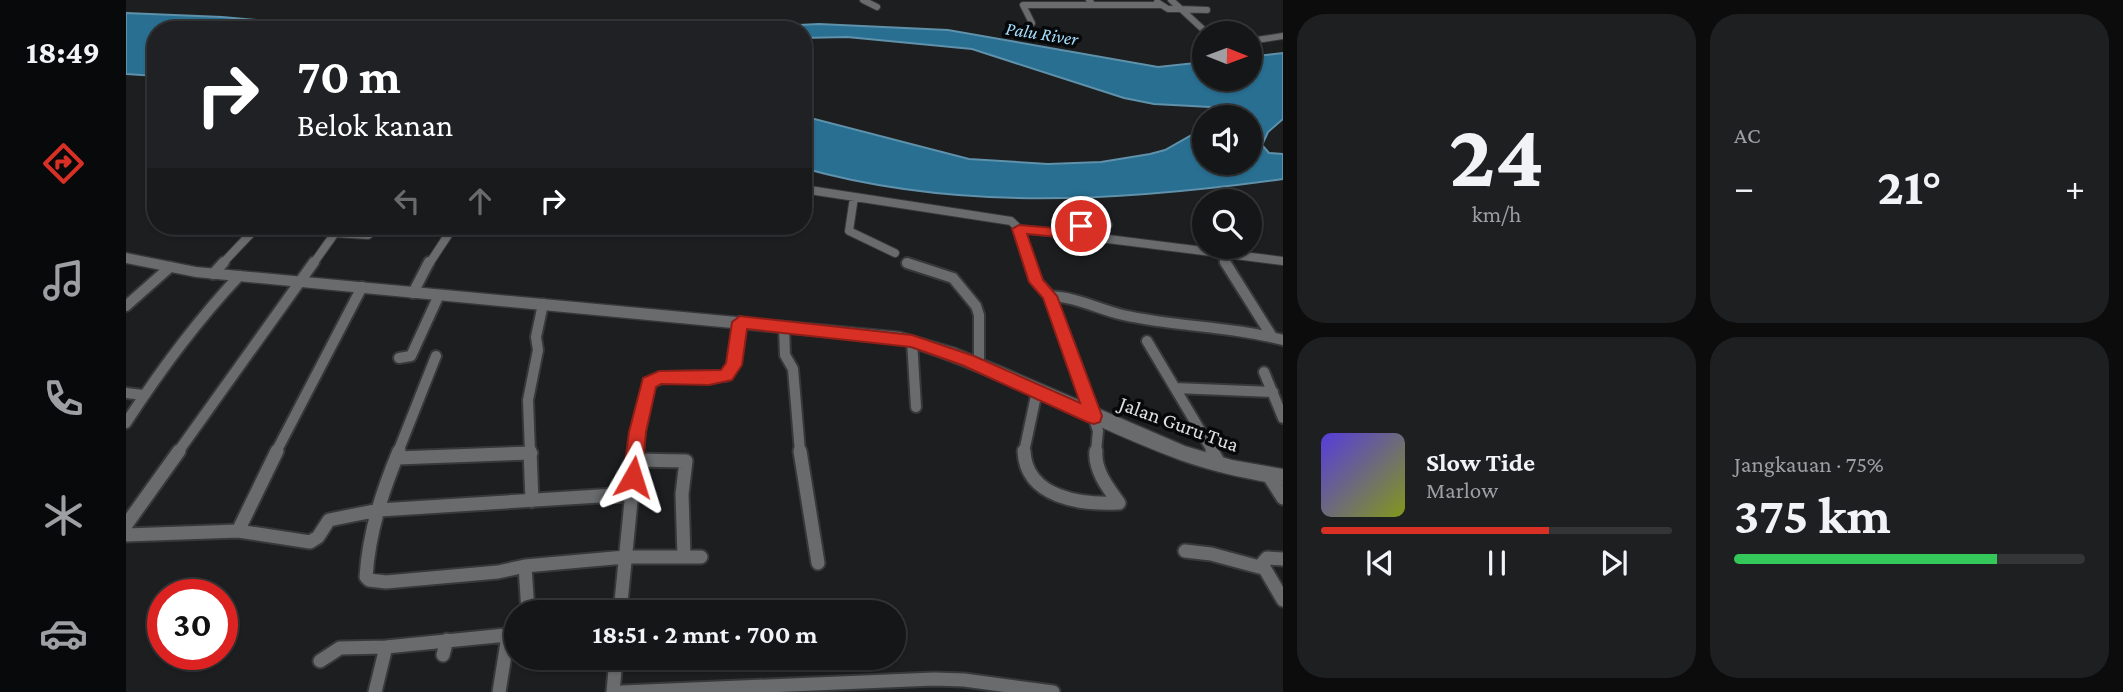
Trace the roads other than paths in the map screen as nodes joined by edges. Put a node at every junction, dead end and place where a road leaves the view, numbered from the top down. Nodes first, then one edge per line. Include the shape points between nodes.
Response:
1 (863, 0) edge
2 (1171, 0) edge
3 (1196, 0) edge
4 (1091, 2) edge
5 (1109, 2) edge
6 (1133, 3) edge
7 (1158, 3) edge
8 (877, 7) dead end
9 (1181, 9) junction
10 (1194, 21) edge
11 (1032, 23) dead end
12 (1283, 36) edge
13 (1262, 39) edge
14 (812, 190) edge
15 (854, 197) junction
16 (1108, 225) dead end
17 (1019, 229) junction
18 (1068, 234) junction
19 (250, 235) edge
20 (333, 235) edge
21 (448, 235) edge
22 (1192, 250) edge
23 (895, 253) dead end
24 (126, 258) edge
25 (1262, 258) edge
26 (1223, 259) edge
27 (1283, 261) edge
28 (907, 263) dead end
29 (170, 267) junction
30 (213, 274) junction
31 (239, 276) junction
32 (299, 281) junction
33 (362, 287) junction
34 (413, 293) junction
35 (439, 295) junction
36 (1050, 296) junction
37 (543, 304) junction
38 (126, 306) edge
39 (740, 322) junction
40 (784, 327) junction
41 (1271, 335) junction
42 (1283, 340) edge
43 (912, 341) junction
44 (1147, 341) dead end
45 (436, 356) dead end
46 (399, 358) dead end
47 (979, 365) junction
48 (1264, 372) dead end
49 (1175, 388) junction
50 (1037, 391) junction
51 (1273, 392) junction
52 (126, 393) edge
53 (143, 395) junction
54 (1281, 405) edge
55 (916, 407) dead end
56 (1094, 416) junction
57 (1283, 418) edge
58 (126, 423) edge
59 (531, 453) junction
60 (397, 458) junction
61 (634, 460) junction
62 (1221, 466) junction
63 (1276, 476) edge
64 (631, 494) junction
65 (1283, 498) edge
66 (531, 501) junction
67 (379, 510) junction
68 (126, 526) edge
69 (238, 531) junction
70 (126, 535) edge
71 (1185, 551) dead end
72 (625, 557) junction
73 (684, 557) junction
74 (701, 557) dead end
75 (1283, 559) edge
76 (818, 563) dead end
77 (525, 566) junction
78 (1263, 568) junction
79 (527, 600) edge
80 (621, 600) edge
81 (1283, 600) edge
82 (504, 636) edge
83 (386, 647) junction
84 (320, 661) dead end
85 (504, 670) edge
86 (615, 670) edge
87 (755, 689) edge
88 (375, 692) edge
89 (499, 692) edge
90 (613, 692) edge
91 (622, 692) edge
92 (1053, 692) edge

1 - 8 street
2 - 9 street
3 - 9 street via 1207,9
4 - 5 street
4 - 11 street via 1023,5
5 - 6 street
6 - 7 street
7 - 9 street
9 - 10 street
12 - 13 street
14 - 15 street
15 - 17 street via 998,217
15 - 23 street via 849,231
16 - 18 street via 1081,226
17 - 18 street
17 - 36 street via 1037,282
18 - 22 street
19 - 30 street
20 - 32 street
21 - 34 street
24 - 29 main road, Jalan Guru Tua
25 - 27 street
26 - 41 street
28 - 47 street via 953,278 976,306
29 - 30 main road, Jalan Guru Tua
29 - 38 street
30 - 31 main road, Jalan Guru Tua
31 - 32 main road, Jalan Guru Tua
31 - 53 street via 199,319
32 - 33 main road, Jalan Guru Tua
32 - 68 street
33 - 34 main road, Jalan Guru Tua
33 - 69 street
34 - 35 main road, Jalan Guru Tua
35 - 37 main road, Jalan Guru Tua
35 - 46 street via 412,354
36 - 41 street via 1070,297 1122,315
36 - 56 street
37 - 39 main road, Jalan Guru Tua
37 - 59 street via 528,400
39 - 40 main road, Jalan Guru Tua
39 - 61 street via 734,365 726,376 659,378 649,383
40 - 43 main road, Jalan Guru Tua
40 - 76 street
41 - 42 street
43 - 47 main road, Jalan Guru Tua
43 - 55 street
44 - 49 street
45 - 60 street
47 - 50 main road, Jalan Guru Tua
48 - 51 street
49 - 51 street
49 - 62 street
50 - 56 main road, Jalan Guru Tua
50 - 56 street via 1024,451 1026,466 1054,495 1088,505 1119,503 1096,460
51 - 54 street
52 - 53 street
53 - 58 street
54 - 57 street
56 - 62 main road, Jalan Guru Tua
59 - 60 street
59 - 66 street
60 - 67 street
61 - 64 street
61 - 73 street via 686,461
62 - 63 main road, Jalan Guru Tua
63 - 65 street
64 - 66 street
64 - 72 street
66 - 67 street
67 - 69 street via 329,520 310,542
67 - 77 street via 367,554 369,580 440,578
69 - 70 street
71 - 78 street
72 - 73 street
72 - 77 street
72 - 80 street
73 - 74 street
75 - 78 street via 1264,559
77 - 79 street
78 - 81 street
82 - 83 street via 445,647
83 - 84 street via 340,649
83 - 88 street
85 - 89 street
86 - 90 street
87 - 91 street
87 - 92 street via 934,679

